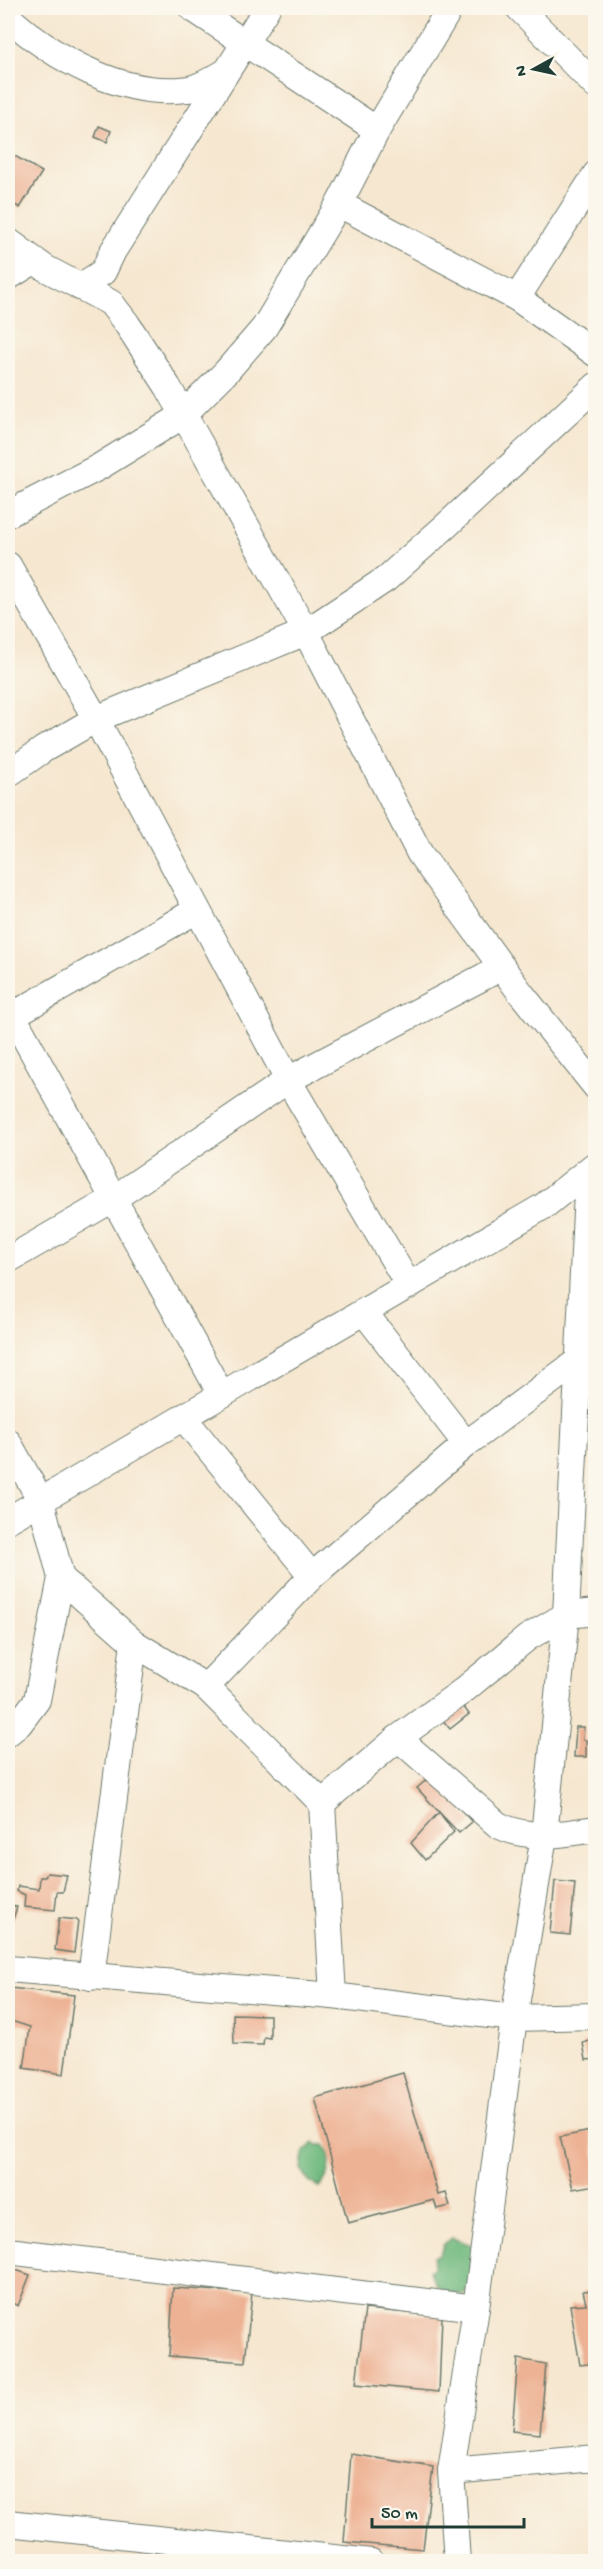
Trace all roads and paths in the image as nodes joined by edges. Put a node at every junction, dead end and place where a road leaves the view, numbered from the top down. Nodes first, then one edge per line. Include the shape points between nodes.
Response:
1 (192, 8) edge
2 (267, 8) edge
3 (450, 8) edge
4 (519, 8) edge
5 (8, 17) edge
6 (246, 42) junction
7 (226, 72) junction
8 (596, 86) edge
9 (377, 130) junction
10 (596, 174) edge
11 (339, 204) junction
12 (8, 241) edge
13 (34, 261) junction
14 (8, 277) edge
15 (80, 287) junction
16 (517, 298) junction
17 (596, 354) edge
18 (596, 386) edge
19 (182, 416) junction
20 (8, 514) edge
21 (8, 565) edge
22 (306, 632) junction
23 (96, 719) junction
24 (8, 774) edge
25 (197, 910) junction
26 (502, 967) junction
27 (9, 1013) edge
28 (288, 1080) junction
29 (596, 1087) edge
30 (592, 1168) edge
31 (113, 1199) junction
32 (8, 1260) edge
33 (409, 1286) junction
34 (364, 1312) junction
35 (587, 1363) edge
36 (221, 1394) junction
37 (183, 1417) junction
38 (8, 1442) edge
39 (466, 1444) junction
40 (41, 1501) junction
41 (8, 1520) edge
42 (312, 1576) junction
43 (61, 1578) junction
44 (596, 1612) edge
45 (566, 1615) junction
46 (134, 1642) junction
47 (206, 1687) junction
48 (8, 1733) edge
49 (398, 1738) junction
50 (322, 1803) junction
51 (596, 1829) edge
52 (544, 1836) junction
53 (8, 1968) edge
54 (92, 1977) junction
55 (333, 1996) junction
56 (596, 2016) edge
57 (514, 2018) junction
58 (8, 2251) edge
59 (476, 2308) junction
60 (596, 2458) edge
61 (451, 2471) junction
62 (8, 2523) edge
63 (371, 2562) edge
64 (457, 2562) edge

1 - 6 street
2 - 6 street
3 - 9 street
4 - 8 street
5 - 7 street via 44,47 78,66 132,87 154,91 190,89
6 - 7 street
6 - 9 street
7 - 15 street via 103,272
9 - 11 street
10 - 16 street
11 - 16 street
11 - 19 street via 264,328
12 - 13 street
13 - 14 street
13 - 15 street
15 - 19 street via 111,303 168,387
16 - 17 street
18 - 22 street via 386,579
19 - 20 street via 99,467
19 - 22 street
21 - 23 street
22 - 23 street
22 - 26 street via 420,854
23 - 24 street
23 - 25 street
25 - 27 street
25 - 28 street
26 - 28 street
26 - 29 street
27 - 31 street
28 - 31 street
28 - 33 street
30 - 33 street via 544,1206
30 - 35 street
31 - 32 street
31 - 36 street
33 - 34 street
34 - 36 street
34 - 39 street
35 - 39 street
35 - 45 street
36 - 37 street
37 - 40 street
37 - 42 street
38 - 40 street
39 - 42 street
40 - 41 street
40 - 43 street
42 - 47 street
43 - 46 street
43 - 48 street via 37,1700
44 - 45 street
45 - 49 street via 527,1638
45 - 52 street
46 - 47 street
46 - 54 street
47 - 50 street
49 - 50 street
49 - 52 street via 498,1825 514,1833
50 - 55 street
51 - 52 street
52 - 57 street
53 - 54 street
54 - 55 street
55 - 57 street
56 - 57 street
57 - 59 street
58 - 59 street
59 - 61 street
60 - 61 street
61 - 64 street
62 - 63 street

